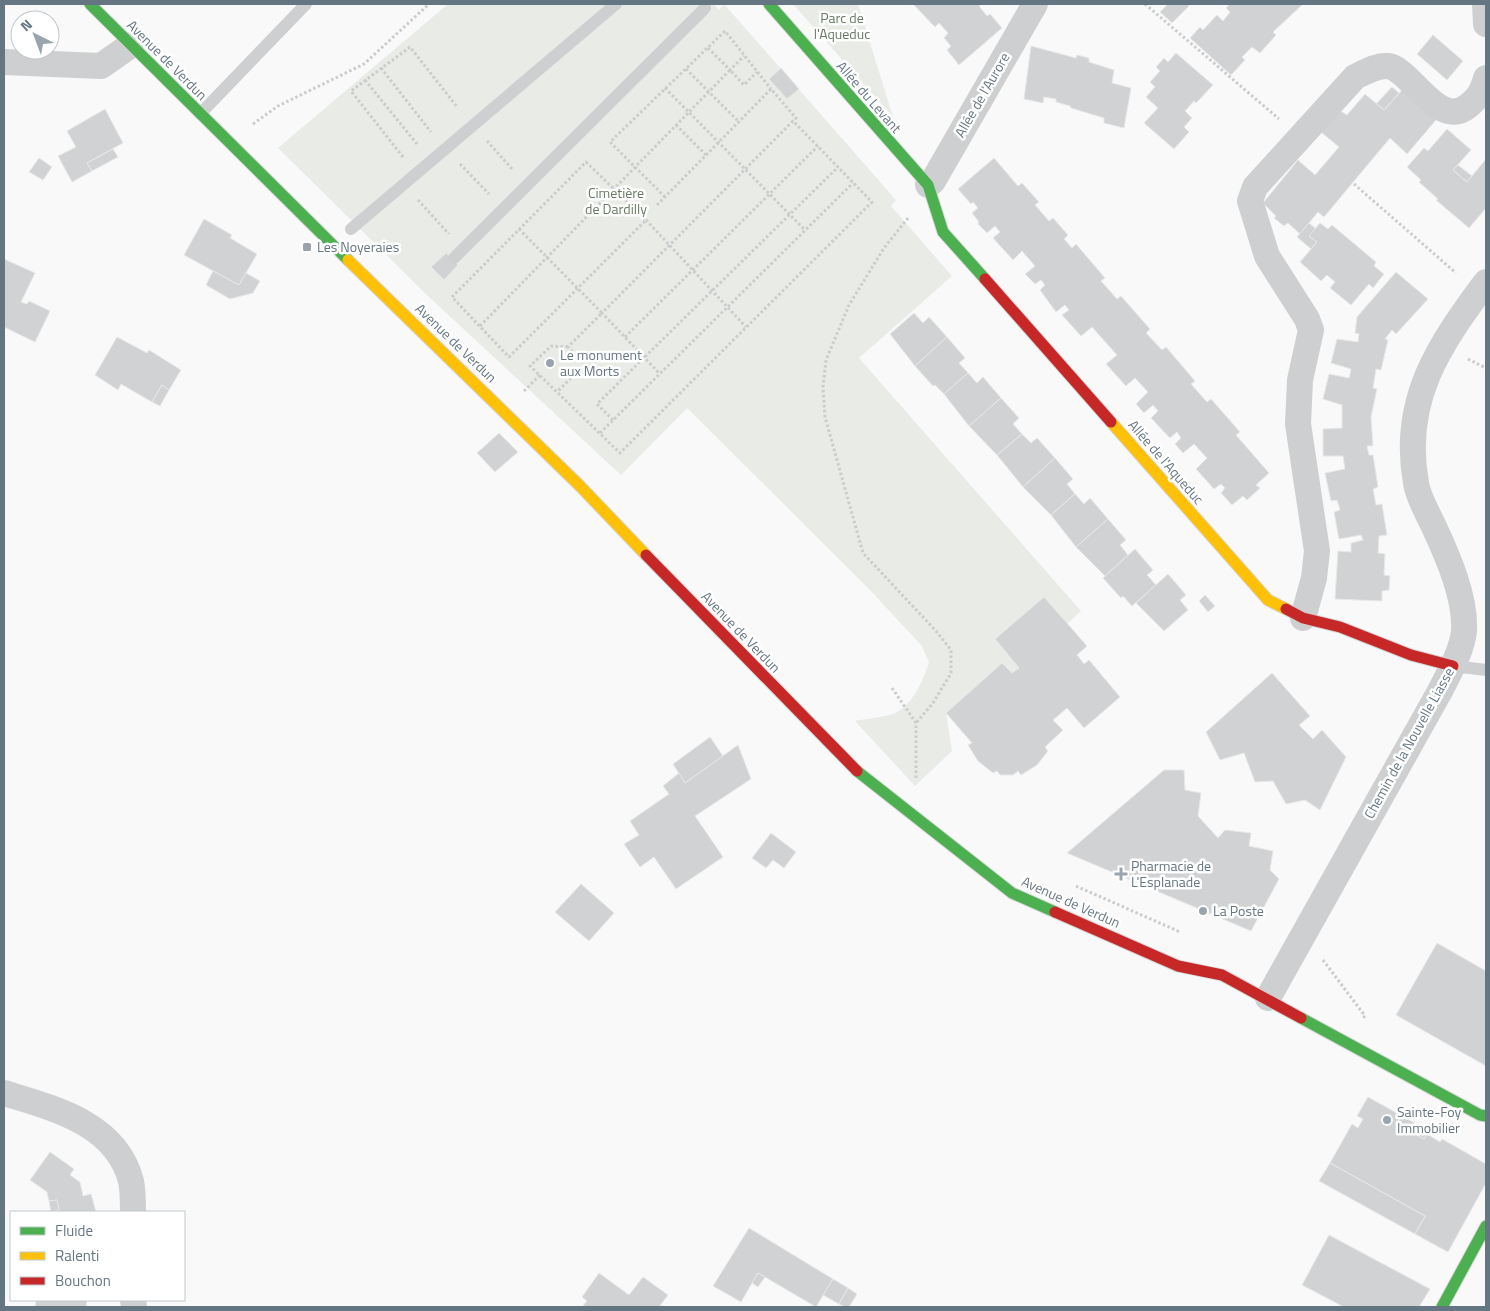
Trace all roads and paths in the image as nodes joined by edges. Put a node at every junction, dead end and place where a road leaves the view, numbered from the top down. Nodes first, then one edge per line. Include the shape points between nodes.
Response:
1 (90, 4) edge
2 (306, 4) edge
3 (429, 4) edge
4 (616, 4) edge
5 (769, 4) edge
6 (1035, 4) edge
7 (1145, 4) edge
8 (1485, 4) edge
9 (706, 9) edge
10 (1486, 24) edge
11 (131, 44) junction
12 (708, 48) junction
13 (744, 56) junction
14 (4, 62) edge
15 (380, 68) junction
16 (686, 69) junction
17 (730, 70) junction
18 (757, 72) junction
19 (1486, 78) edge
20 (365, 80) junction
21 (665, 88) junction
22 (771, 89) junction
23 (709, 92) junction
24 (689, 112) junction
25 (200, 114) junction
26 (793, 121) junction
27 (739, 122) junction
28 (1285, 124) dead end
29 (676, 125) junction
30 (473, 126) junction
31 (246, 129) dead end
32 (719, 142) junction
33 (818, 146) junction
34 (446, 148) junction
35 (706, 155) junction
36 (431, 161) junction
37 (635, 166) junction
38 (838, 167) junction
39 (746, 169) junction
40 (416, 174) junction
41 (853, 183) junction
42 (1354, 184) dead end
43 (404, 185) junction
44 (527, 185) junction
45 (928, 186) junction
46 (614, 189) junction
47 (770, 194) junction
48 (665, 197) junction
49 (657, 205) dead end
50 (504, 209) junction
51 (789, 214) junction
52 (910, 215) dead end
53 (646, 220) junction
54 (351, 229) dead end
55 (519, 229) junction
56 (805, 230) junction
57 (669, 246) junction
58 (459, 253) joint
59 (548, 258) junction
60 (1442, 261) dead end
61 (693, 270) junction
62 (1486, 282) edge
63 (578, 288) junction
64 (712, 291) junction
65 (727, 307) junction
66 (602, 313) junction
67 (480, 326) junction
68 (746, 327) junction
69 (625, 337) junction
70 (568, 347) junction
71 (644, 357) junction
72 (1468, 359) dead end
73 (1486, 368) edge
74 (659, 373) junction
75 (540, 375) junction
76 (557, 392) junction
77 (522, 393) dead end
78 (613, 420) junction
79 (600, 433) junction
80 (1303, 618) junction
81 (1453, 666) junction
82 (1486, 670) edge
83 (892, 688) dead end
84 (916, 723) junction
85 (916, 786) dead end
86 (1318, 954) dead end
87 (1268, 998) junction
88 (1360, 1021) dead end
89 (4, 1093) edge
90 (1486, 1116) edge
91 (133, 1211) edge
92 (1486, 1226) edge
93 (1486, 1249) edge
94 (1443, 1306) edge

1 - 11 street, Avenue de Verdun
2 - 25 lane
3 - 31 path via 364,64 278,106
4 - 30 lane
5 - 45 street, Allée du Levant
6 - 45 street, Allée de l'Aurore
7 - 28 path
8 - 10 street
9 - 44 lane
11 - 14 street via 101,66
11 - 25 street, Avenue de Verdun
12 - 13 path via 725,31
12 - 16 path
12 - 17 path
13 - 17 path
13 - 18 path
15 - 20 path
15 - 30 path via 410,47
15 - 34 path
16 - 21 path
16 - 23 path
17 - 18 path via 744,85
17 - 23 path
18 - 22 path
19 - 80 street via 1482,94 1464,108 1449,110 1434,104 1389,66 1355,77 1255,187 1250,201 1267,256 1307,318 1311,330 1300,380 1298,424 1317,550 1314,578
20 - 36 path
20 - 40 path via 351,91
21 - 24 path
21 - 37 path via 610,142
22 - 26 path via 796,118
22 - 27 path
23 - 24 path
23 - 27 path
24 - 29 path
24 - 32 path
25 - 87 street, Avenue de Verdun via 580,486 857,770 1012,892 1178,966 1222,975
26 - 33 path
26 - 39 path
27 - 32 path
29 - 35 path
29 - 37 path
30 - 34 lane
30 - 44 path
32 - 35 path
32 - 39 path
33 - 38 path
33 - 47 path
34 - 36 lane
34 - 50 path
35 - 48 path
36 - 40 lane
37 - 46 path
37 - 48 path
38 - 41 path
38 - 51 path
39 - 47 path
39 - 57 path
40 - 43 lane
41 - 56 path
41 - 68 path via 872,202
42 - 60 path
43 - 54 lane
43 - 58 path
44 - 50 lane
45 - 80 street, Allée de l'Aqueduc via 943,232 1258,590 1268,600
46 - 53 path
46 - 55 path via 586,162
46 - 59 path
47 - 51 path
47 - 61 path
48 - 49 path
50 - 58 lane
51 - 56 path
51 - 64 path
52 - 84 path via 884,248 849,305 826,360 823,387 826,417 863,553 951,650 951,674
53 - 57 path
53 - 63 path
55 - 59 path
55 - 67 path via 452,297
56 - 65 path
57 - 61 path
57 - 66 path
59 - 63 path
59 - 67 path
61 - 64 path
61 - 69 path
62 - 81 street, Chemin de la Nouvelle Liasse via 1436,353 1422,386 1415,420 1413,453 1416,485 1450,560 1462,618 1464,631
63 - 66 path
63 - 67 path via 510,356
64 - 65 path
64 - 71 path
65 - 68 path
65 - 74 path
66 - 69 path
66 - 70 path
68 - 79 path via 620,453
69 - 71 path
70 - 75 path via 551,346 530,366
70 - 76 path via 585,364
71 - 74 path
71 - 78 path via 597,404
72 - 73 path
74 - 78 path
75 - 76 path
75 - 77 path
76 - 79 path
78 - 79 path
80 - 81 street, Allée de l'Aqueduc via 1340,627 1411,655
81 - 82 lane
81 - 87 street, Chemin de la Nouvelle Liasse
83 - 84 path
84 - 85 path
86 - 88 path via 1365,1016
87 - 90 street, Avenue de Verdun via 1344,1042
89 - 91 street via 66,1114 89,1125 108,1140 131,1181
92 - 94 street
93 - 94 street

